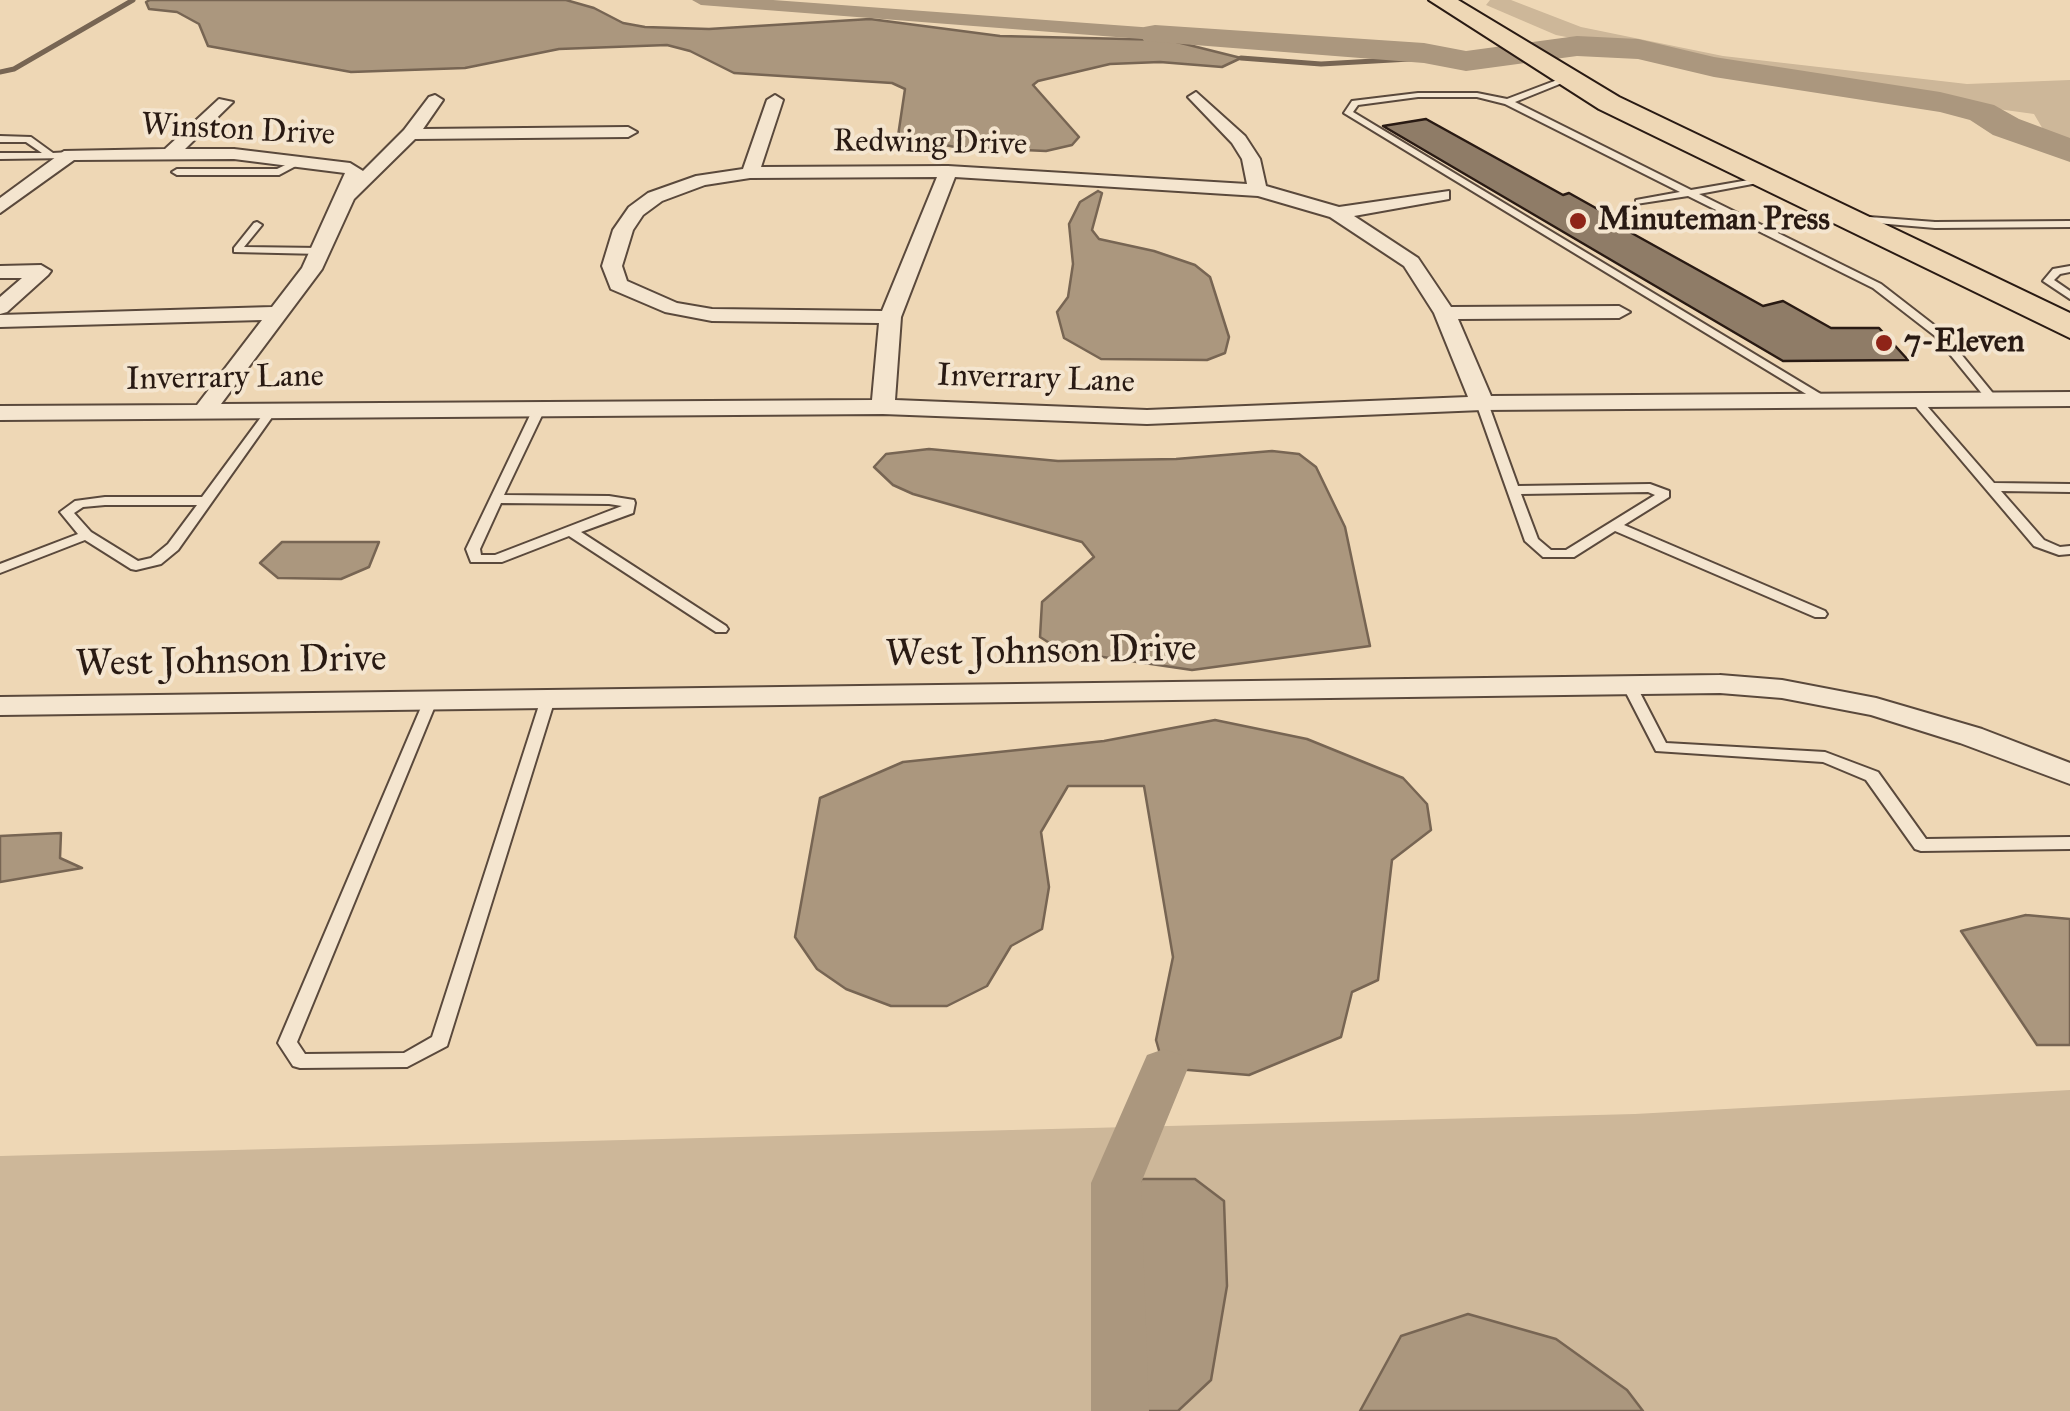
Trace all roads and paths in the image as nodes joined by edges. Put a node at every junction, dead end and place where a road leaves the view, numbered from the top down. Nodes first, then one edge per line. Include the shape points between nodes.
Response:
1 (1441, 0) edge
2 (1568, 79) junction
3 (1196, 97) dead end
4 (435, 100) dead end
5 (775, 100) dead end
6 (225, 102) dead end
7 (1508, 102) junction
8 (628, 132) dead end
9 (410, 134) junction
10 (0, 139) edge
11 (60, 155) junction
12 (0, 156) edge
13 (174, 163) junction
14 (948, 171) junction
15 (750, 173) junction
16 (1763, 179) junction
17 (1258, 190) junction
18 (1694, 192) junction
19 (1442, 196) dead end
20 (344, 201) junction
21 (6, 202) edge
22 (1639, 202) dead end
23 (1338, 213) junction
24 (1842, 217) junction
25 (2070, 224) edge
26 (257, 225) dead end
27 (1936, 225) junction
28 (321, 251) junction
29 (1934, 251) junction
30 (2070, 270) edge
31 (0, 272) edge
32 (2070, 296) edge
33 (0, 308) edge
34 (1619, 312) dead end
35 (278, 313) junction
36 (1445, 313) junction
37 (890, 317) junction
38 (0, 321) edge
39 (2070, 327) edge
40 (2070, 399) edge
41 (1825, 400) junction
42 (1916, 400) junction
43 (1992, 400) junction
44 (1482, 403) junction
45 (883, 407) junction
46 (539, 409) junction
47 (271, 410) junction
48 (203, 412) junction
49 (0, 413) edge
50 (28, 413) junction
51 (0, 422) edge
52 (1993, 487) junction
53 (2070, 488) edge
54 (1516, 490) junction
55 (496, 499) junction
56 (204, 500) junction
57 (1618, 527) junction
58 (573, 533) junction
59 (86, 534) junction
60 (2070, 550) edge
61 (0, 568) edge
62 (1820, 614) dead end
63 (722, 629) dead end
64 (1629, 685) junction
65 (548, 700) junction
66 (430, 701) junction
67 (0, 706) edge
68 (2070, 774) edge
69 (2070, 842) edge

1 - 2 main road
2 - 7 lane
2 - 16 main road
3 - 17 street via 1239,140
4 - 9 street
5 - 15 street
6 - 13 street
7 - 18 lane
7 - 41 lane via 1418,96 1355,104 1348,113
8 - 9 street
9 - 20 street
10 - 11 lane via 28,139
11 - 12 lane
11 - 13 street, Winston Drive
11 - 21 street
13 - 20 street, Winston Drive via 303,160 350,168 356,174
14 - 15 street, Redwing Drive
14 - 17 street, Redwing Drive
14 - 37 street
15 - 37 street, Redwing Drive via 672,189 636,211 612,266 618,284 672,308 712,315
16 - 18 lane
16 - 24 main road
17 - 23 street, Redwing Drive
18 - 22 lane
18 - 43 lane via 1877,286 1939,334
19 - 23 street
20 - 28 street, Winston Drive
23 - 36 street, Redwing Drive via 1411,262
24 - 27 lane
24 - 29 main road
25 - 27 lane
26 - 28 lane via 237,250
27 - 29 lane
28 - 35 street, Winston Drive
29 - 39 main road
30 - 32 lane via 2048,281
31 - 33 street via 41,271
34 - 36 street
35 - 38 street
35 - 48 street, Winston Drive
36 - 44 street, Redwing Drive
37 - 45 street
40 - 43 street, Inverrary Lane
41 - 42 street, Inverrary Lane
41 - 44 street, Inverrary Lane
42 - 43 street, Inverrary Lane
42 - 52 lane
44 - 45 street, Inverrary Lane via 1147,416
44 - 54 lane
45 - 46 street, Inverrary Lane
46 - 47 street, Inverrary Lane
46 - 55 lane
47 - 48 street, Inverrary Lane
47 - 56 lane
48 - 50 street, Inverrary Lane
49 - 50 street, Inverrary Lane
50 - 51 lane
52 - 53 lane
52 - 60 lane via 2039,543
54 - 57 lane via 1532,541 1548,554 1569,554
54 - 57 lane via 1650,488 1665,494
55 - 58 lane via 473,549 476,558 497,559
55 - 58 lane via 629,503 628,510
56 - 59 lane via 173,548 136,566
56 - 59 lane via 80,504 66,512
57 - 62 lane
58 - 63 lane
59 - 61 lane
64 - 65 street, West Johnson Drive
64 - 68 street, West Johnson Drive via 1720,684 1876,708
64 - 69 lane via 1661,748 1825,757 1872,776 1921,845
65 - 66 street, West Johnson Drive
65 - 66 lane via 440,1041 407,1060 300,1061 287,1042
66 - 67 street, West Johnson Drive

